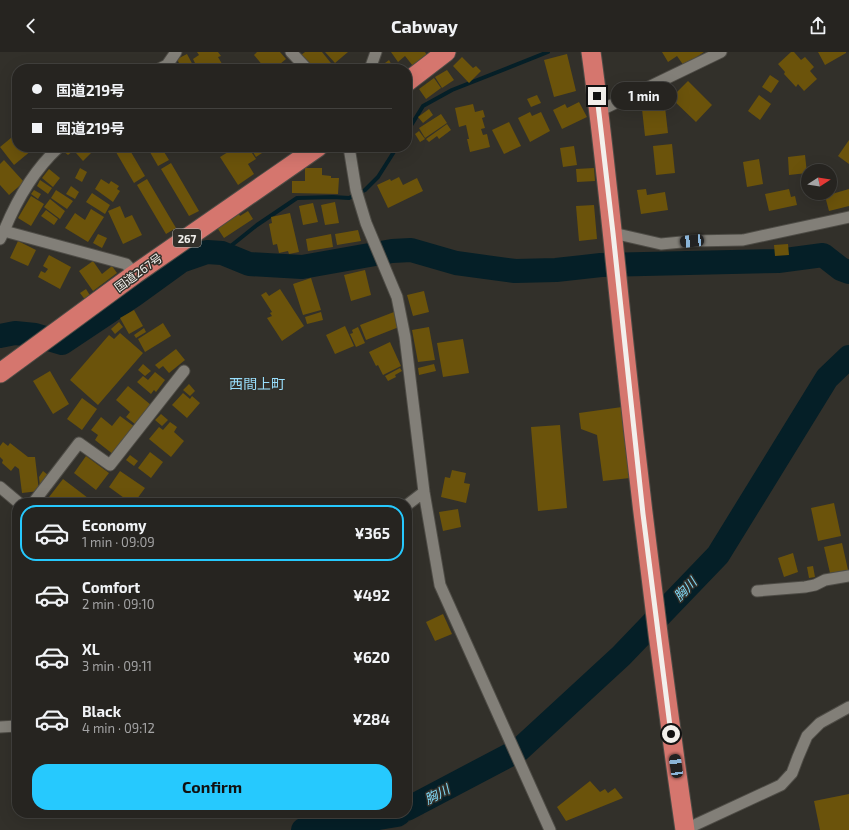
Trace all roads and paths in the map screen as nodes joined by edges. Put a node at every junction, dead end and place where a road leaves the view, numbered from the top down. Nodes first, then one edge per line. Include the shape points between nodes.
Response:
1 (176, 52) edge
2 (291, 52) edge
3 (376, 52) edge
4 (446, 52) edge
5 (591, 52) edge
6 (720, 52) edge
7 (167, 64) edge
8 (302, 64) edge
9 (372, 64) edge
10 (412, 78) edge
11 (599, 111) junction
12 (53, 152) edge
13 (311, 152) edge
14 (350, 152) edge
15 (849, 218) edge
16 (2, 235) edge
17 (614, 241) junction
18 (135, 274) junction
19 (184, 371) dead end
20 (0, 373) edge
21 (0, 487) edge
22 (424, 492) junction
23 (13, 498) edge
24 (37, 498) edge
25 (412, 501) edge
26 (849, 576) edge
27 (757, 591) dead end
28 (849, 706) edge
29 (12, 726) edge
30 (0, 727) edge
31 (550, 830) edge
32 (685, 830) edge

1 - 7 street
2 - 8 street
3 - 9 street
4 - 10 highway
5 - 11 highway
6 - 11 street
11 - 17 highway
12 - 16 street via 32,177 15,205
13 - 18 highway, 国道267号 / 267
14 - 22 street via 357,194 366,223 397,297 405,337
15 - 17 street via 743,240 661,244
16 - 18 street via 126,264
17 - 32 highway via 643,514
18 - 20 highway, 国道267号 / 267
19 - 24 street via 110,465 79,442
21 - 23 street
22 - 25 street
22 - 31 street via 440,585
26 - 27 street via 805,587
28 - 32 street via 820,723 807,736 792,773 781,785
29 - 30 street

